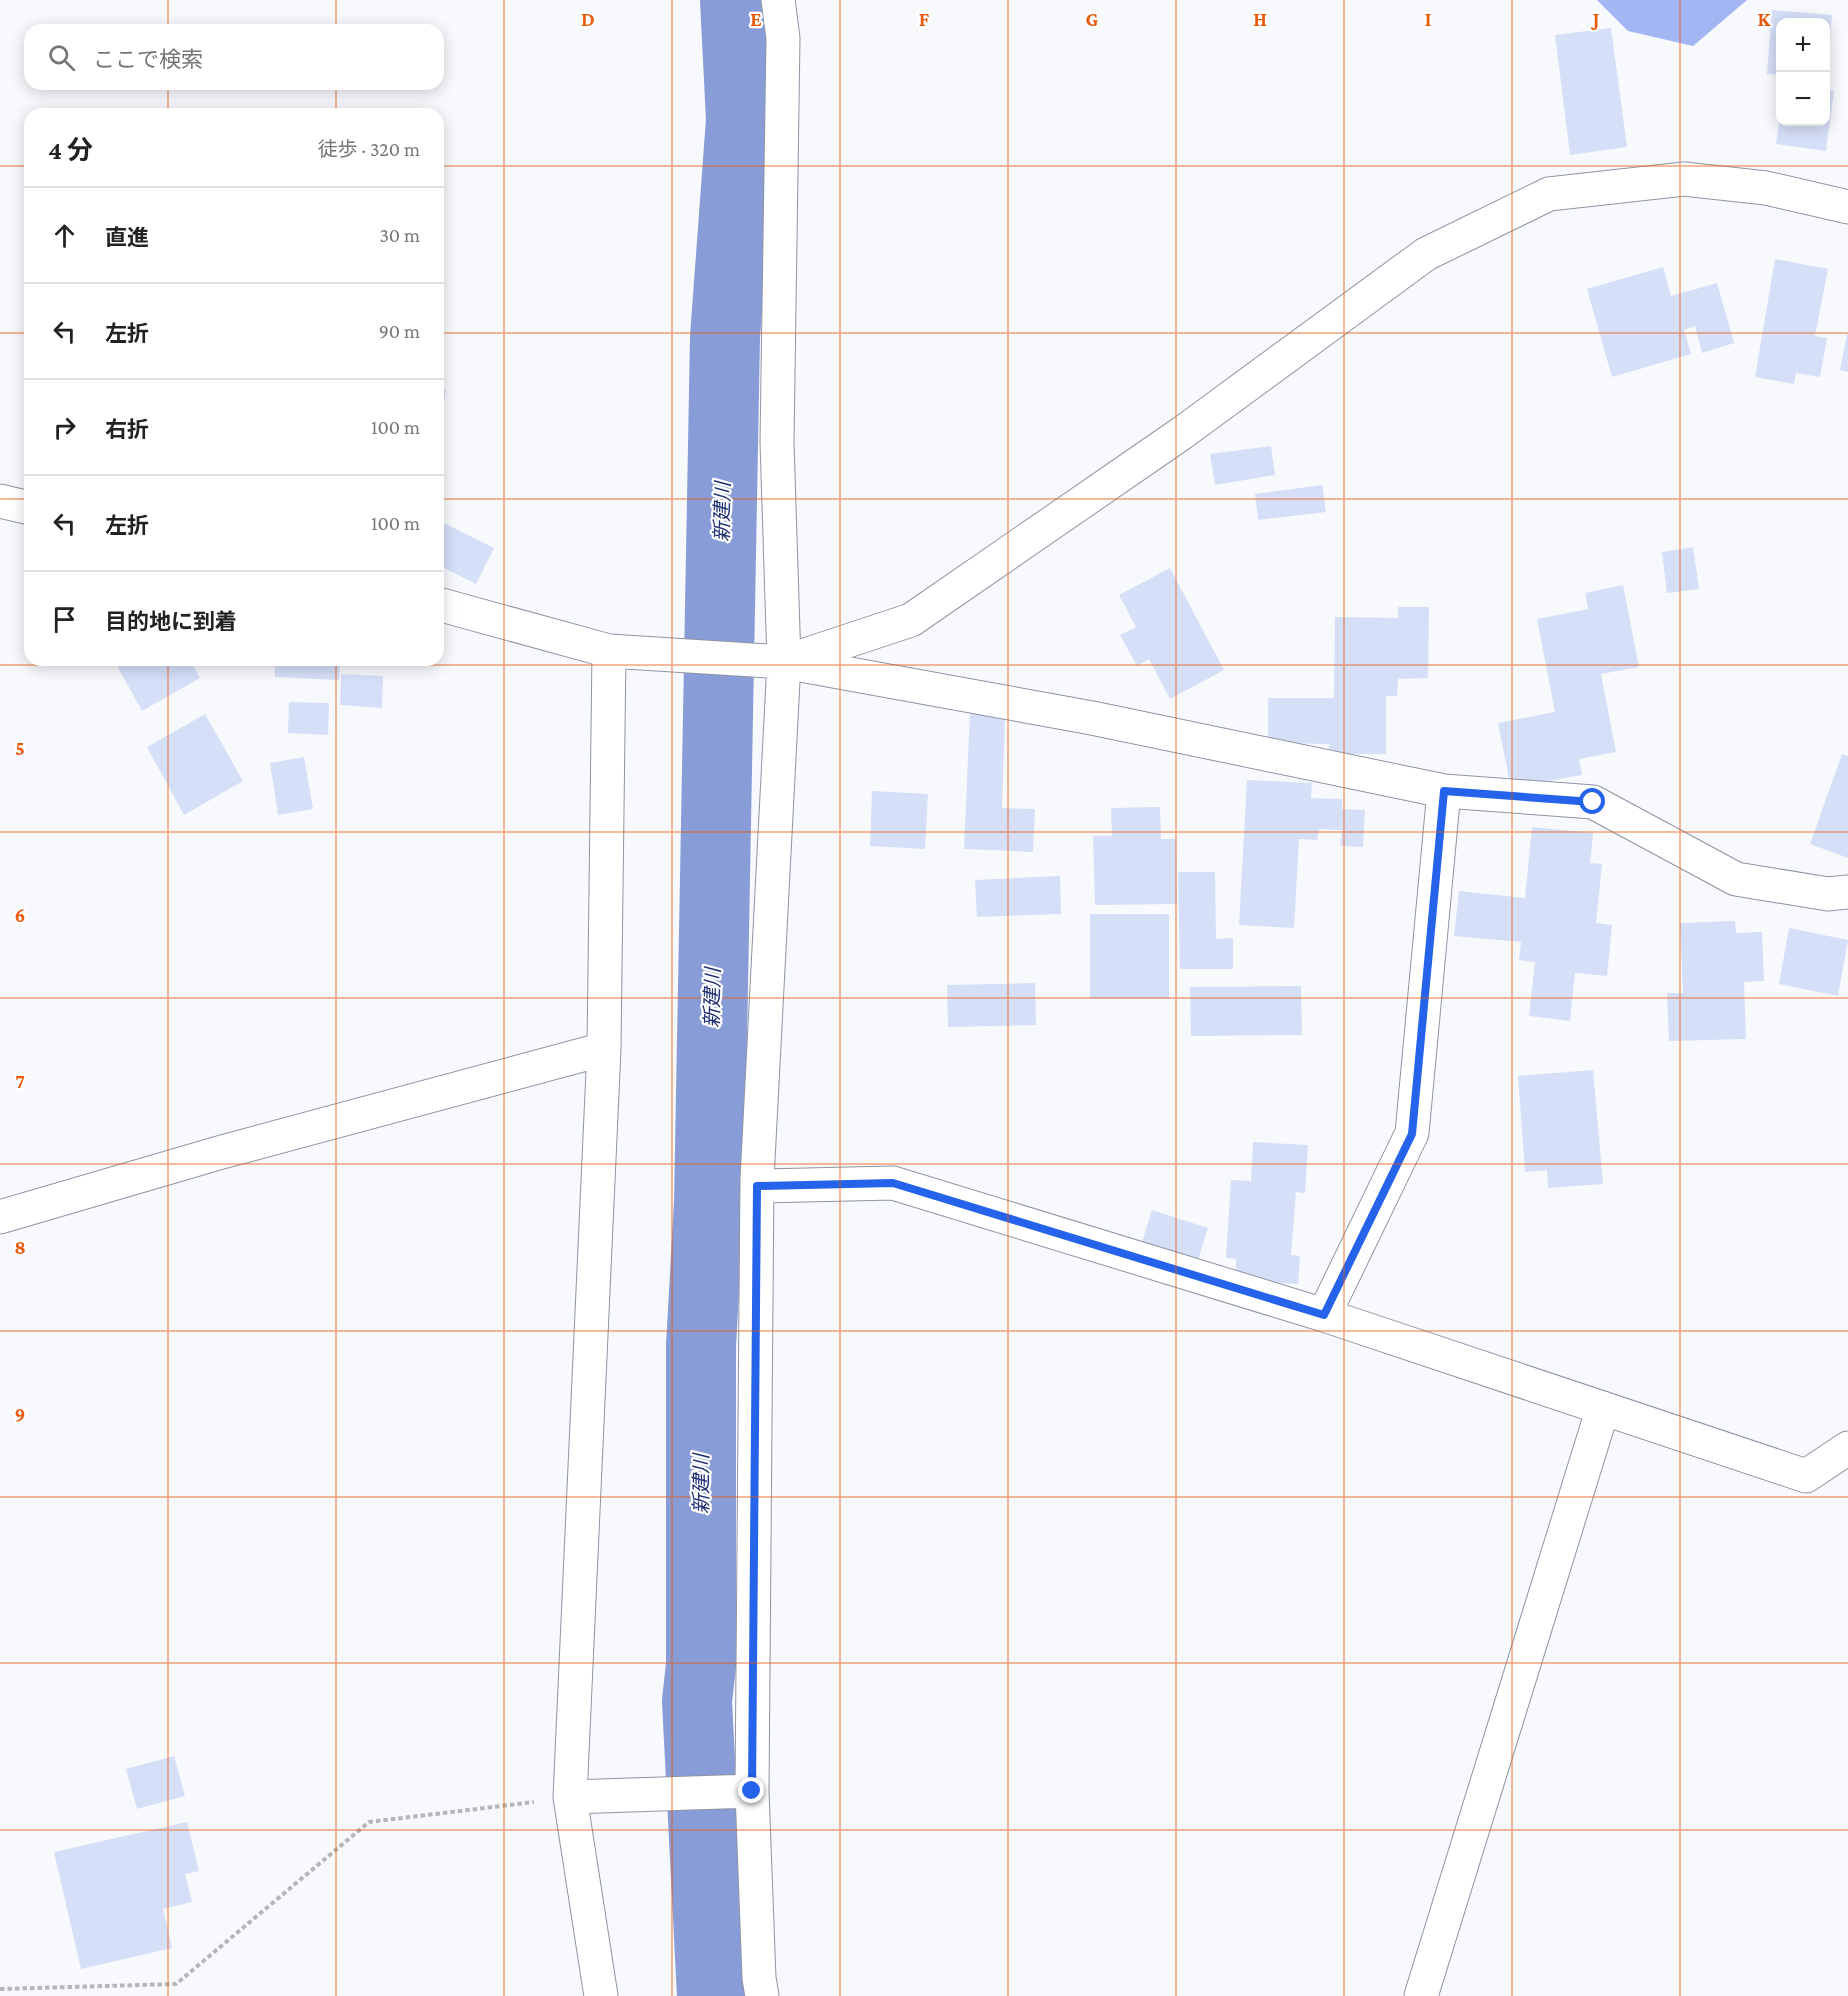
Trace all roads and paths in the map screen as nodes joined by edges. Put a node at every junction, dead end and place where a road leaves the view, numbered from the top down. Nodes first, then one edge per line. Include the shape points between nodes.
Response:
1 (778, 0) edge
2 (1848, 207) edge
3 (0, 501) edge
4 (24, 507) edge
5 (444, 606) edge
6 (619, 651) junction
7 (773, 661) junction
8 (1444, 791) junction
9 (1848, 892) edge
10 (604, 1048) junction
11 (757, 1186) junction
12 (0, 1217) edge
13 (1324, 1315) junction
14 (1603, 1408) junction
15 (1848, 1448) edge
16 (740, 1792) junction
17 (570, 1797) junction
18 (0, 1989) edge
19 (601, 1996) edge
20 (762, 1996) edge
21 (1421, 1996) edge

1 - 7 street via 783,38
2 - 7 street via 1766,188 1684,179 1549,194 1426,255 1182,433 911,620
3 - 4 street
5 - 6 street
6 - 7 street
6 - 10 street
7 - 8 street via 1092,718
7 - 11 street
8 - 9 street via 1593,802 1736,879 1828,894
8 - 13 street via 1412,1134
10 - 12 street
10 - 17 street
11 - 13 street via 893,1183
11 - 16 street
13 - 14 street
14 - 15 street via 1806,1476
14 - 21 street
16 - 17 street
16 - 20 street
17 - 18 path via 369,1822 176,1984
17 - 19 street

